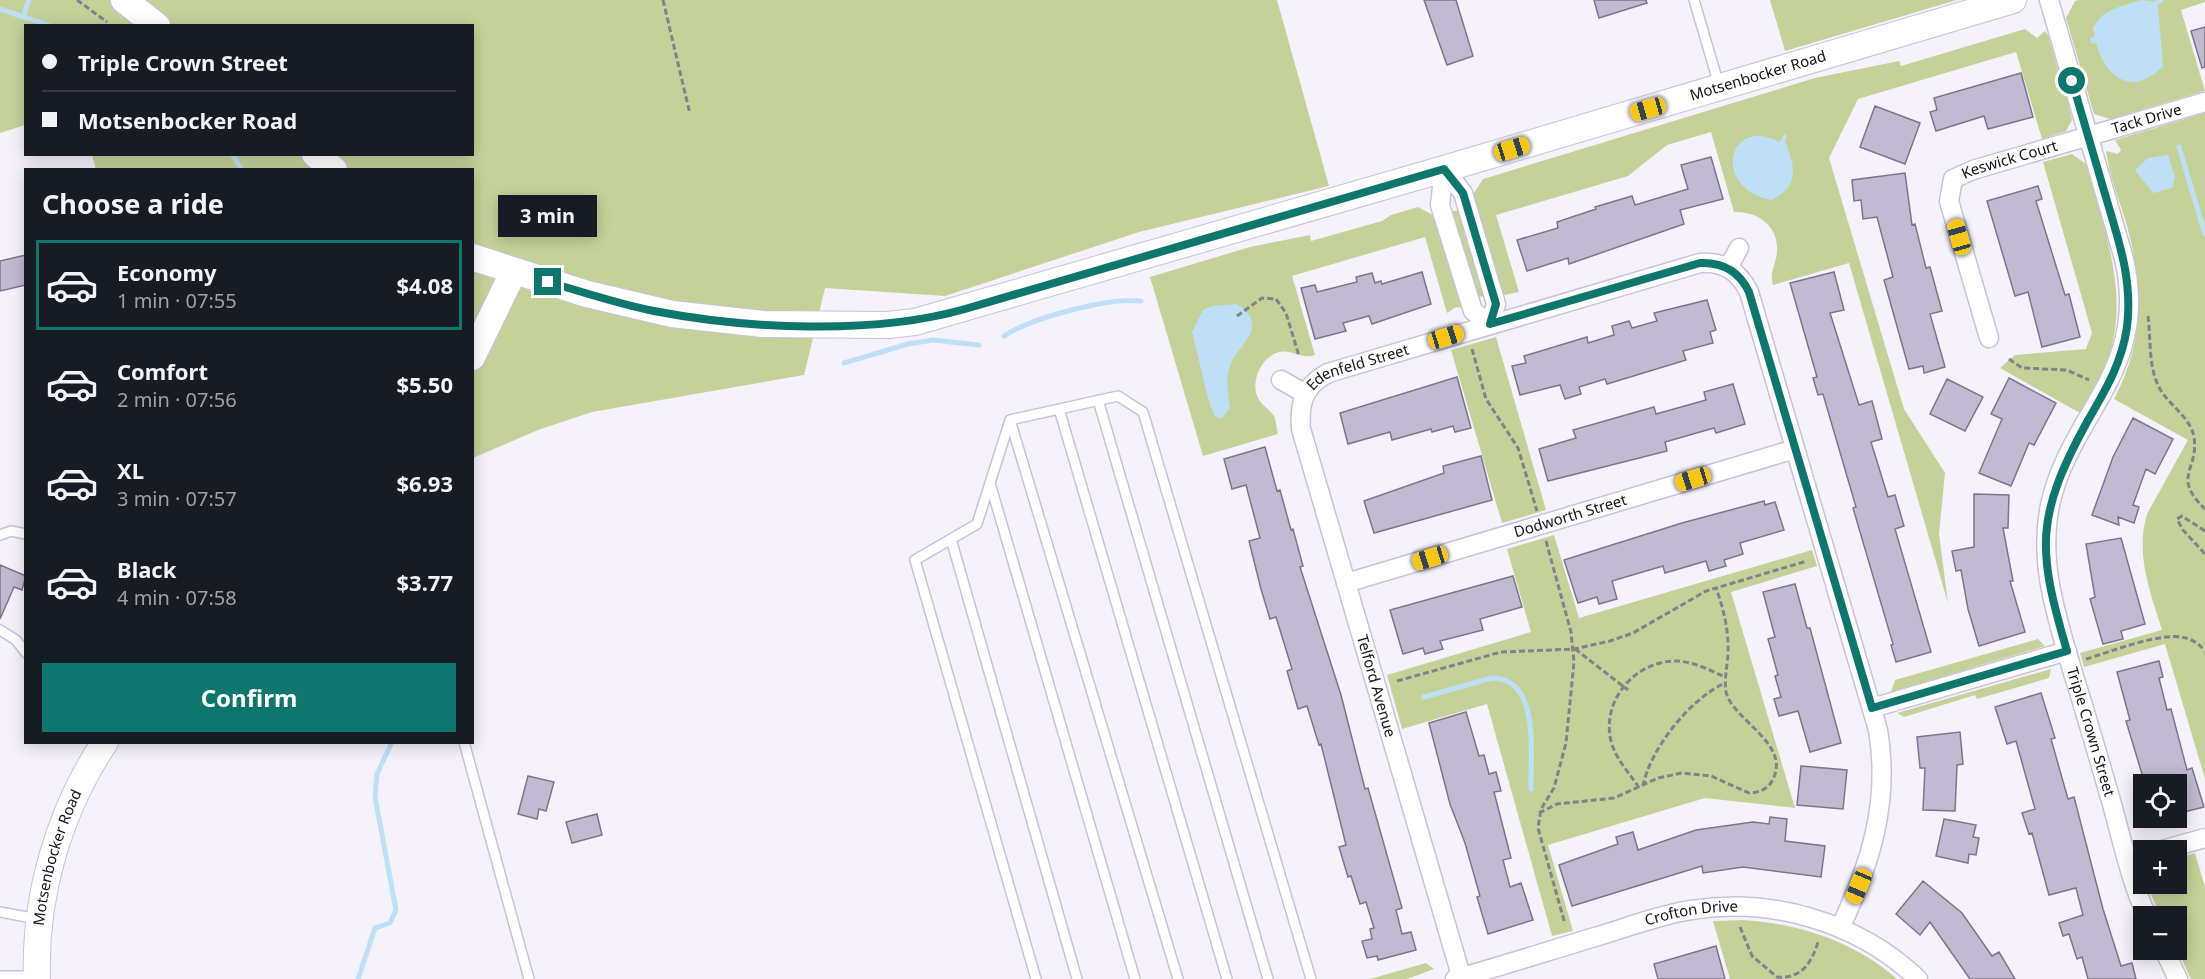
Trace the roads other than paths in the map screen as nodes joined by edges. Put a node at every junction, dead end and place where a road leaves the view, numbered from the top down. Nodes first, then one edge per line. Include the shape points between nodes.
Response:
1 (124, 0) edge
2 (1694, 0) edge
3 (2013, 0) edge
4 (2049, 0) edge
5 (154, 24) edge
6 (1720, 87) junction
7 (2205, 102) edge
8 (2089, 137) junction
9 (317, 156) edge
10 (332, 168) edge
11 (1444, 169) junction
12 (1739, 248) dead end
13 (474, 258) edge
14 (1728, 268) junction
15 (514, 272) junction
16 (1490, 324) junction
17 (1989, 338) dead end
18 (474, 353) edge
19 (1281, 380) dead end
20 (1304, 393) junction
21 (1098, 400) junction
22 (1059, 409) junction
23 (1010, 420) junction
24 (1795, 449) junction
25 (990, 482) junction
26 (24, 534) edge
27 (0, 535) edge
28 (951, 539) junction
29 (1346, 583) junction
30 (0, 630) edge
31 (24, 650) edge
32 (2074, 656) junction
33 (1872, 708) junction
34 (465, 744) edge
35 (100, 745) edge
36 (2205, 838) edge
37 (2187, 843) edge
38 (2133, 848) edge
39 (0, 912) edge
40 (40, 920) junction
41 (1840, 928) junction
42 (2169, 960) edge
43 (0, 976) edge
44 (37, 978) edge
45 (1460, 978) edge
46 (529, 979) edge
47 (1036, 979) edge
48 (1077, 979) edge
49 (1135, 979) edge
50 (1178, 979) edge
51 (1227, 979) edge
52 (1268, 979) edge
53 (1311, 979) edge
54 (1918, 979) edge
55 (2178, 979) edge

1 - 5 main road
2 - 6 lane
3 - 6 main road, Motsenbocker Road
4 - 8 street, Triple Crown Street
6 - 11 main road, Motsenbocker Road
7 - 8 street, Tack Drive
8 - 17 street, Keswick Court via 1953,179 1949,201
8 - 32 street, Triple Crown Street via 2124,259 2129,301 2118,363 2062,469 2047,524 2047,574
9 - 10 main road
11 - 15 main road, Motsenbocker Road via 960,311 902,324 763,324 703,318 628,305
11 - 16 street via 1463,193 1493,293 1496,304
11 - 16 street via 1440,205 1473,311
12 - 14 street
13 - 15 main road, Motsenbocker Road
14 - 16 street, Edenfeld Street via 1718,263 1700,263
14 - 24 street via 1740,276 1749,292
15 - 18 main road
16 - 20 street, Edenfeld Street via 1328,373
19 - 20 street
20 - 29 street, Telford Avenue via 1299,412 1301,429
21 - 22 lane
21 - 52 lane
21 - 53 lane via 1118,396 1143,412
22 - 23 lane
22 - 51 lane
23 - 25 lane
23 - 50 lane
24 - 29 street, Dodworth Street
24 - 33 street
25 - 28 lane via 977,524
25 - 49 lane
26 - 27 lane via 11,531
28 - 47 lane via 915,560
28 - 48 lane
29 - 45 street, Telford Avenue
30 - 31 lane
32 - 33 street
32 - 38 street, Triple Crown Street
33 - 41 street via 1882,768 1878,826 1868,865
34 - 46 lane
35 - 40 main road, Motsenbocker Road via 71,804 51,860
36 - 37 street
39 - 40 lane
40 - 44 main road, Motsenbocker Road
41 - 45 street, Crofton Drive via 1773,909 1703,908 1674,913
41 - 54 street, Crofton Drive via 1884,951
42 - 55 street
43 - 44 lane

